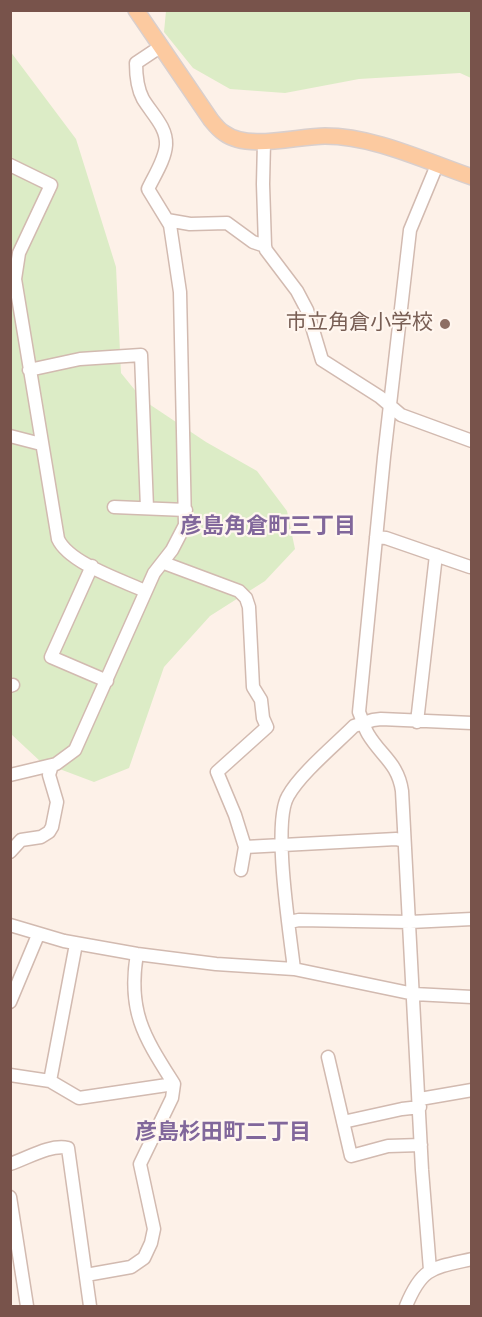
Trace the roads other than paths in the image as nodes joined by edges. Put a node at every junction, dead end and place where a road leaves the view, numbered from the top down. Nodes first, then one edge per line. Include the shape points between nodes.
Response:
1 (136, 10) edge
2 (160, 47) junction
3 (264, 142) junction
4 (10, 165) edge
5 (437, 165) junction
6 (471, 177) edge
7 (167, 220) junction
8 (265, 246) junction
9 (29, 370) junction
10 (390, 406) junction
11 (10, 436) edge
12 (471, 441) edge
13 (41, 444) junction
14 (114, 507) dead end
15 (147, 508) junction
16 (186, 510) junction
17 (376, 537) junction
18 (436, 555) junction
19 (164, 562) junction
20 (471, 564) edge
21 (92, 566) junction
22 (145, 591) junction
23 (107, 681) junction
24 (363, 722) junction
25 (417, 722) junction
26 (471, 723) edge
27 (52, 765) junction
28 (10, 775) edge
29 (404, 841) junction
30 (281, 845) junction
31 (245, 847) junction
32 (10, 852) edge
33 (241, 870) dead end
34 (471, 919) edge
35 (289, 922) junction
36 (410, 922) junction
37 (10, 925) edge
38 (38, 935) junction
39 (76, 944) junction
40 (137, 954) junction
41 (294, 969) junction
42 (414, 994) junction
43 (471, 997) edge
44 (10, 1002) edge
45 (328, 1057) dead end
46 (10, 1075) edge
47 (50, 1082) junction
48 (174, 1084) junction
49 (471, 1090) edge
50 (420, 1103) junction
51 (343, 1122) junction
52 (421, 1145) junction
53 (10, 1164) edge
54 (10, 1197) edge
55 (471, 1259) edge
56 (430, 1270) junction
57 (86, 1275) junction
58 (27, 1306) edge
59 (90, 1306) edge
60 (406, 1306) edge

1 - 2 main road
2 - 3 main road via 225,134
2 - 7 street via 136,63 136,74 144,100 166,136 165,152 148,189
3 - 5 main road via 342,137
3 - 8 street
4 - 9 street via 51,185 16,266 16,293
5 - 6 main road
5 - 10 street via 410,230
7 - 8 street via 227,223
7 - 16 street via 180,291
8 - 10 street via 307,310 322,360
9 - 13 street
9 - 15 street via 80,359 141,355
10 - 12 street via 401,415
10 - 17 street
11 - 13 street
13 - 21 street via 58,539 70,555
14 - 15 street
15 - 16 street
16 - 19 street via 185,525
17 - 18 street
17 - 24 street via 359,697
18 - 20 street
18 - 25 street
19 - 22 street
19 - 31 street via 240,591 246,598 254,687 267,727 217,772
21 - 22 street
21 - 23 street via 51,657
22 - 23 street
23 - 27 street via 75,750
24 - 25 street
24 - 29 street via 400,781
24 - 30 street via 354,726 287,796 282,808
25 - 26 street
27 - 28 street
27 - 32 street via 49,775 57,802 52,827 41,837 21,840
29 - 30 street
29 - 36 street
30 - 31 street
30 - 35 street
31 - 33 street
34 - 36 street
35 - 36 street
35 - 41 street
36 - 42 street
37 - 38 street
38 - 39 street
38 - 44 street
39 - 40 street
39 - 47 street
40 - 41 street
40 - 48 street via 134,968 138,1019
41 - 42 street
42 - 43 street
42 - 50 street
45 - 51 street
46 - 47 street
47 - 48 street via 80,1098
48 - 57 street via 140,1164 154,1229 151,1243 144,1258 131,1267
49 - 50 street
50 - 51 street
50 - 52 street
51 - 52 street via 351,1156 388,1146
52 - 56 street
53 - 57 street via 45,1151 68,1148
54 - 58 street
55 - 56 street
56 - 60 street via 414,1287
57 - 59 street

